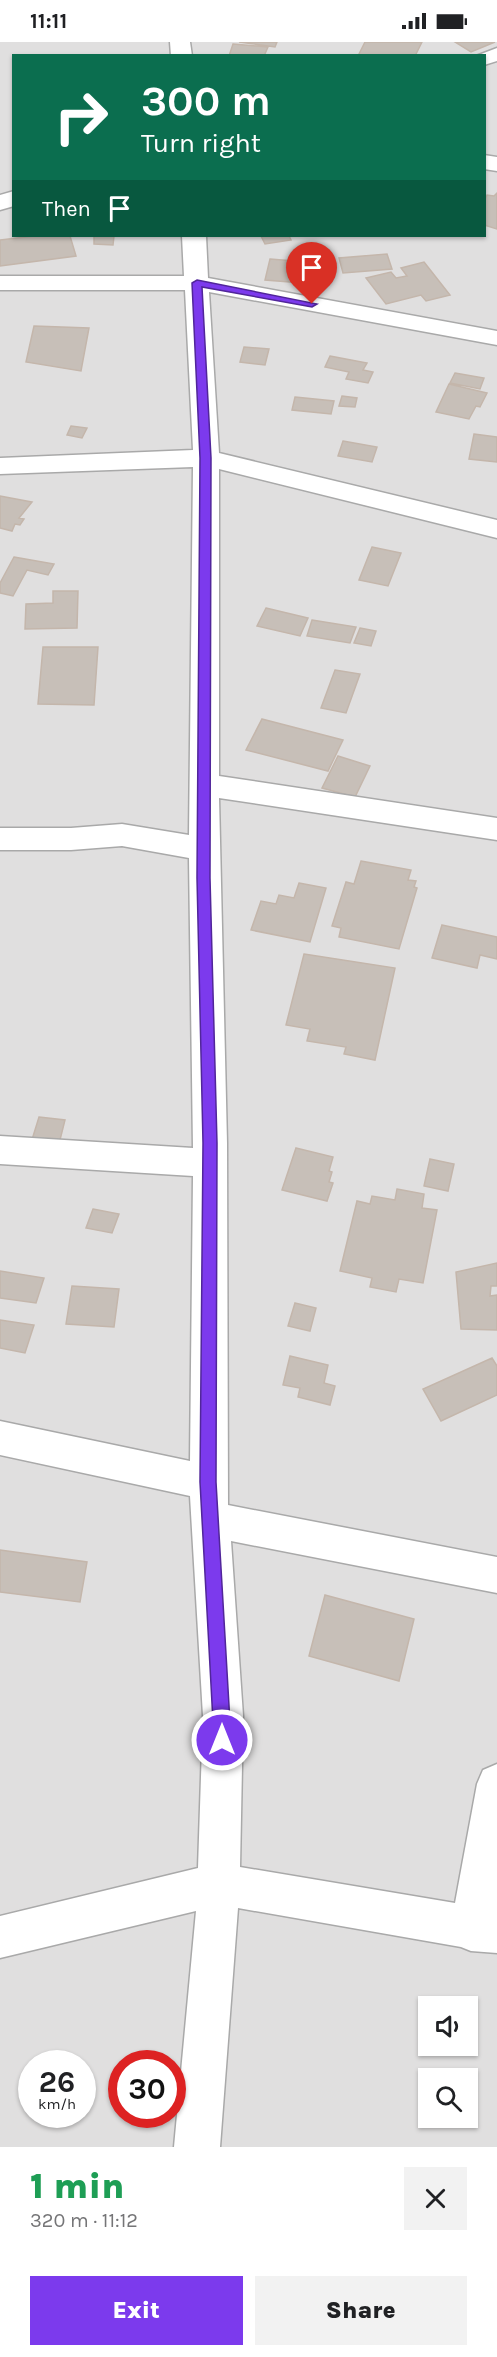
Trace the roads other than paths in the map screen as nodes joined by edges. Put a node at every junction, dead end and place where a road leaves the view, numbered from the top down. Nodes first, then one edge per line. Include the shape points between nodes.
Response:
1 (194, 237) edge
2 (0, 283) edge
3 (197, 283) junction
4 (497, 338) edge
5 (206, 458) junction
6 (0, 466) edge
7 (497, 529) edge
8 (204, 785) junction
9 (497, 830) edge
10 (0, 838) edge
11 (204, 849) junction
12 (0, 1150) edge
13 (209, 1163) junction
14 (0, 1438) edge
15 (208, 1482) junction
16 (211, 1519) junction
17 (497, 1575) edge
18 (497, 1784) edge
19 (219, 1884) junction
20 (484, 1931) edge
21 (0, 1936) edge
22 (197, 2147) edge

1 - 3 street
2 - 3 street
3 - 4 street
3 - 5 street
5 - 6 street
5 - 7 street
5 - 8 street
8 - 9 street
8 - 11 street
10 - 11 street via 122,835
11 - 13 street
12 - 13 street
13 - 15 street
14 - 15 street
15 - 16 street
16 - 17 street
16 - 19 street via 223,1716
18 - 20 street
19 - 20 street
19 - 21 street
19 - 22 street

